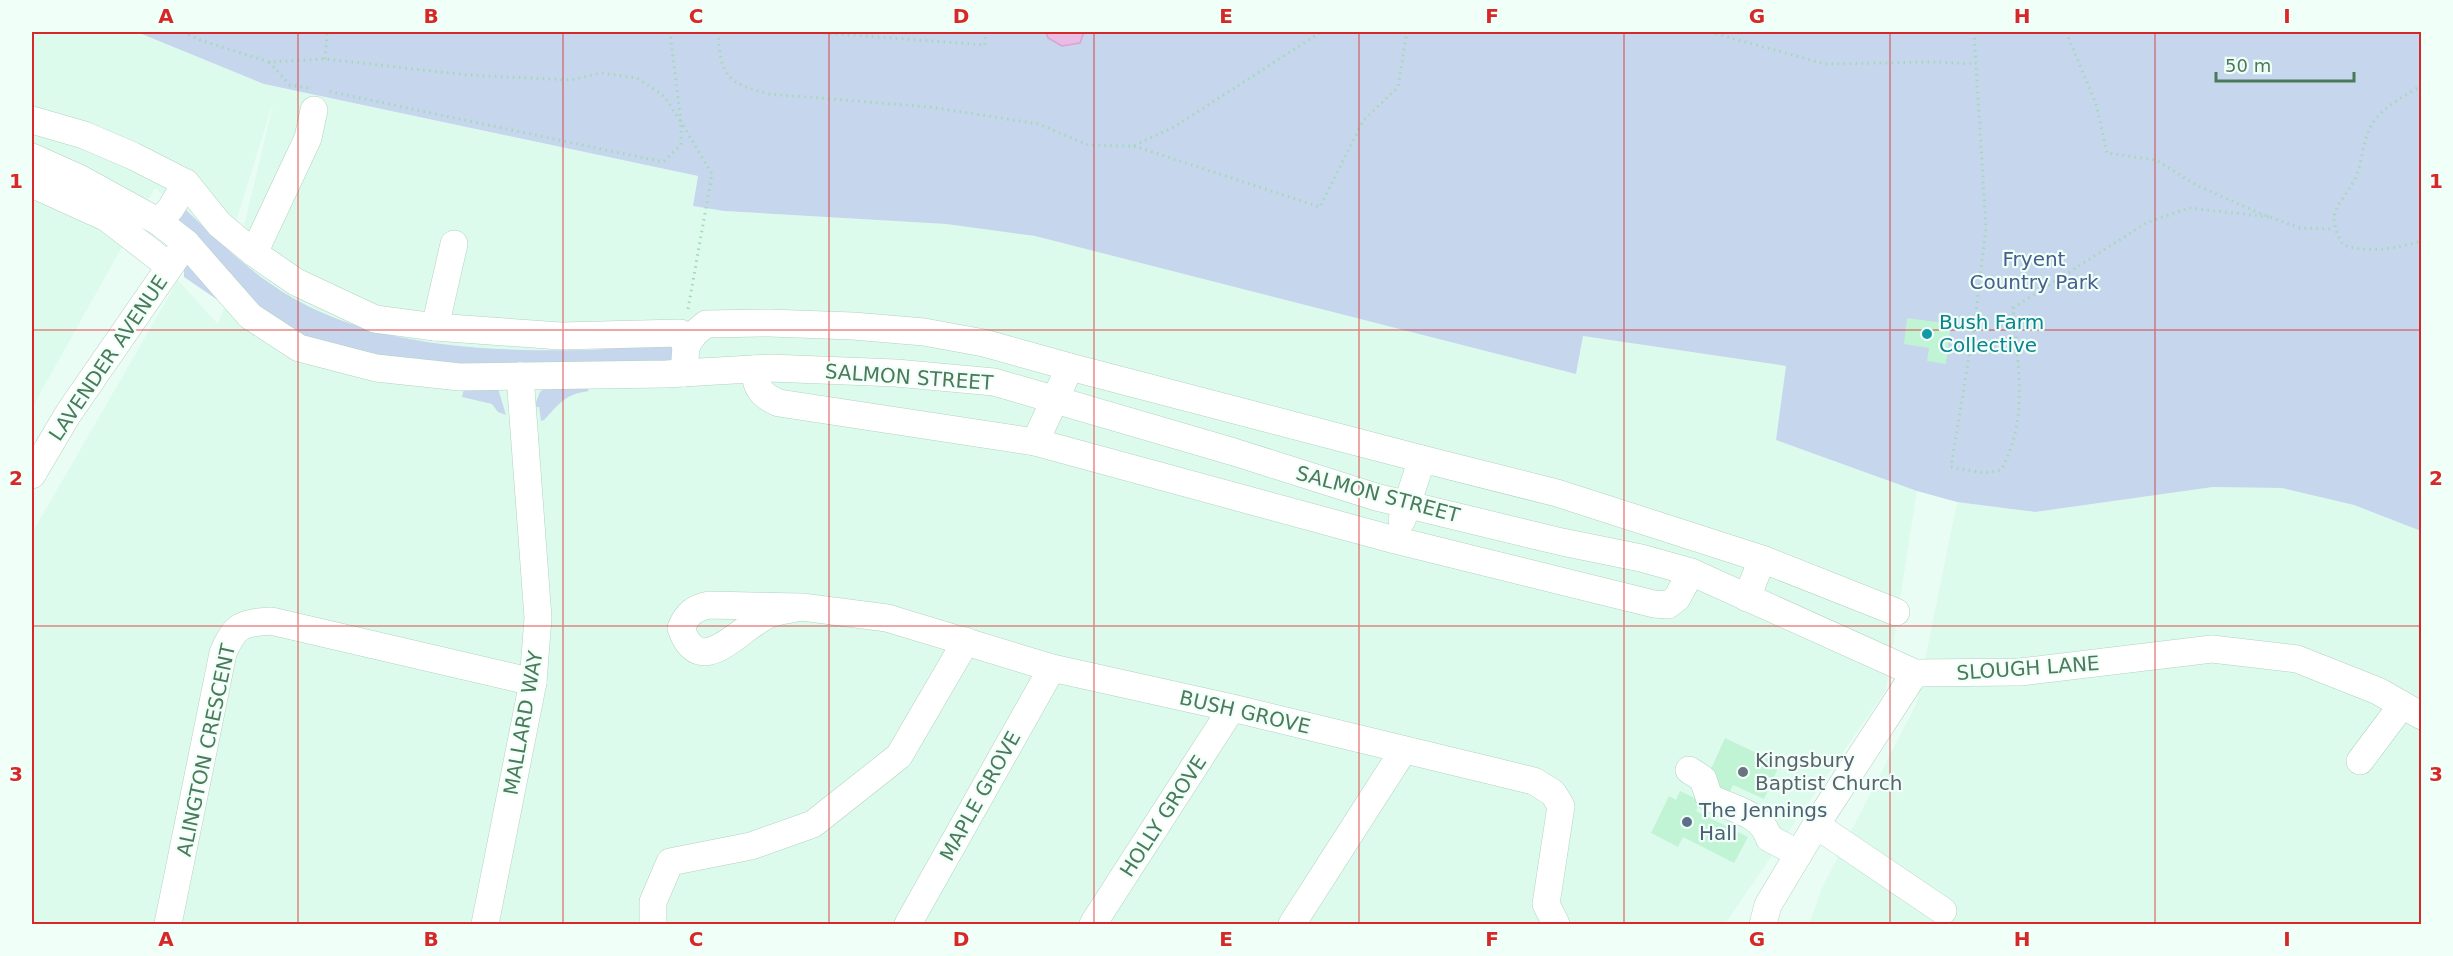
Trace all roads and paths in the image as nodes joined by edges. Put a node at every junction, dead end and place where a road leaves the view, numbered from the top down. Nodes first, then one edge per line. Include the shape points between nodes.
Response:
1 (183, 32) edge
2 (327, 32) edge
3 (670, 32) edge
4 (718, 32) edge
5 (729, 32) edge
6 (812, 32) edge
7 (986, 32) edge
8 (1321, 32) edge
9 (1407, 32) edge
10 (1710, 32) edge
11 (1974, 32) edge
12 (2066, 32) edge
13 (326, 59) junction
14 (269, 62) junction
15 (1976, 64) junction
16 (2421, 85) edge
17 (315, 96) junction
18 (32, 120) edge
19 (681, 122) junction
20 (1133, 146) junction
21 (32, 157) edge
22 (186, 183) junction
23 (32, 184) edge
24 (2270, 218) junction
25 (159, 222) junction
26 (2334, 229) junction
27 (2421, 241) edge
28 (186, 243) junction
29 (453, 244) dead end
30 (254, 253) junction
31 (169, 266) junction
32 (435, 327) junction
33 (683, 340) junction
34 (1070, 368) junction
35 (755, 369) junction
36 (684, 373) junction
37 (520, 376) junction
38 (1054, 400) junction
39 (1035, 442) junction
40 (1422, 459) junction
41 (32, 475) edge
42 (1407, 503) junction
43 (1395, 540) junction
44 (1562, 542) junction
45 (1762, 558) junction
46 (1691, 572) junction
47 (1554, 578) junction
48 (1747, 598) junction
49 (802, 607) dead end
50 (1896, 612) dead end
51 (966, 641) junction
52 (1052, 668) junction
53 (1915, 673) junction
54 (533, 682) junction
55 (1232, 708) junction
56 (2412, 710) edge
57 (1403, 751) junction
58 (2360, 761) dead end
59 (1689, 770) dead end
60 (1816, 825) junction
61 (1798, 854) junction
62 (1942, 911) dead end
63 (168, 924) edge
64 (485, 924) edge
65 (653, 924) edge
66 (908, 924) edge
67 (1093, 924) edge
68 (1292, 924) edge
69 (1556, 924) edge
70 (1762, 924) edge

1 - 14 path
2 - 13 path
3 - 4 path
3 - 19 path
4 - 5 path
4 - 20 path via 720,62 730,80 769,94 930,107 1039,124 1088,145
6 - 7 path via 985,45
8 - 20 path via 1174,127
9 - 20 path via 1398,87 1363,121 1320,207
10 - 15 path via 1825,64
11 - 15 path
12 - 24 path via 2096,104 2107,153 2156,160 2196,185
13 - 14 path
13 - 19 path via 467,75 571,80 602,73 637,78 664,96
14 - 17 path via 290,85
15 - 24 path via 1986,228 1951,467 1984,473 2001,470 2009,454 2021,395 2013,308 2146,223 2189,208
16 - 26 path via 2390,105 2370,128 2355,178 2335,208
17 - 19 path via 663,162 681,145
17 - 30 street via 308,138
18 - 22 street via 84,135
19 - 33 path via 711,174
21 - 25 street, SALMON STREET
22 - 25 street
22 - 30 street via 219,224
23 - 31 street via 107,218
24 - 26 path via 2300,228
25 - 28 street, SALMON STREET
26 - 27 path via 2343,245 2353,249 2392,249
28 - 31 street, LAVENDER AVENUE
28 - 37 street, SALMON STREET via 250,316 299,348 376,368 460,377
29 - 32 street
30 - 32 street via 296,282 375,319
31 - 41 street, LAVENDER AVENUE via 68,414
32 - 33 street
33 - 34 street via 706,324 853,326 924,332
33 - 36 street
34 - 38 street
34 - 40 street
35 - 36 street, SALMON STREET
35 - 38 street, SALMON STREET via 896,373 994,382
35 - 39 street via 759,390 779,403
36 - 37 street, SALMON STREET
37 - 54 street, MALLARD WAY via 538,618
38 - 39 street
38 - 42 street, SALMON STREET
39 - 43 street
40 - 42 street
40 - 45 street via 1557,493
42 - 43 street
42 - 44 street, SALMON STREET
43 - 47 street
44 - 46 street, SALMON STREET
44 - 47 street
45 - 48 street
45 - 50 street
46 - 47 street via 1677,598 1668,605
46 - 48 street, SALMON STREET
48 - 53 street, SALMON STREET
49 - 51 street, BUSH GROVE via 887,618
51 - 52 street, BUSH GROVE
51 - 65 street via 899,756 813,824 751,846 670,862 653,902
52 - 55 street, BUSH GROVE
52 - 66 street, MAPLE GROVE
53 - 56 street, SLOUGH LANE via 2020,672 2212,649 2297,659 2378,691
53 - 60 street
54 - 63 street, ALINGTON CRESCENT via 271,621 247,622 231,634 224,653
54 - 64 street, MALLARD WAY
55 - 57 street, BUSH GROVE
55 - 67 street, HOLLY GROVE
56 - 58 street
57 - 68 street
57 - 69 street, BUSH GROVE via 1534,781 1553,793 1561,806 1546,904
59 - 61 street via 1703,779 1709,797 1758,819 1766,827 1768,838
60 - 61 street
60 - 62 street
61 - 70 street via 1768,904

